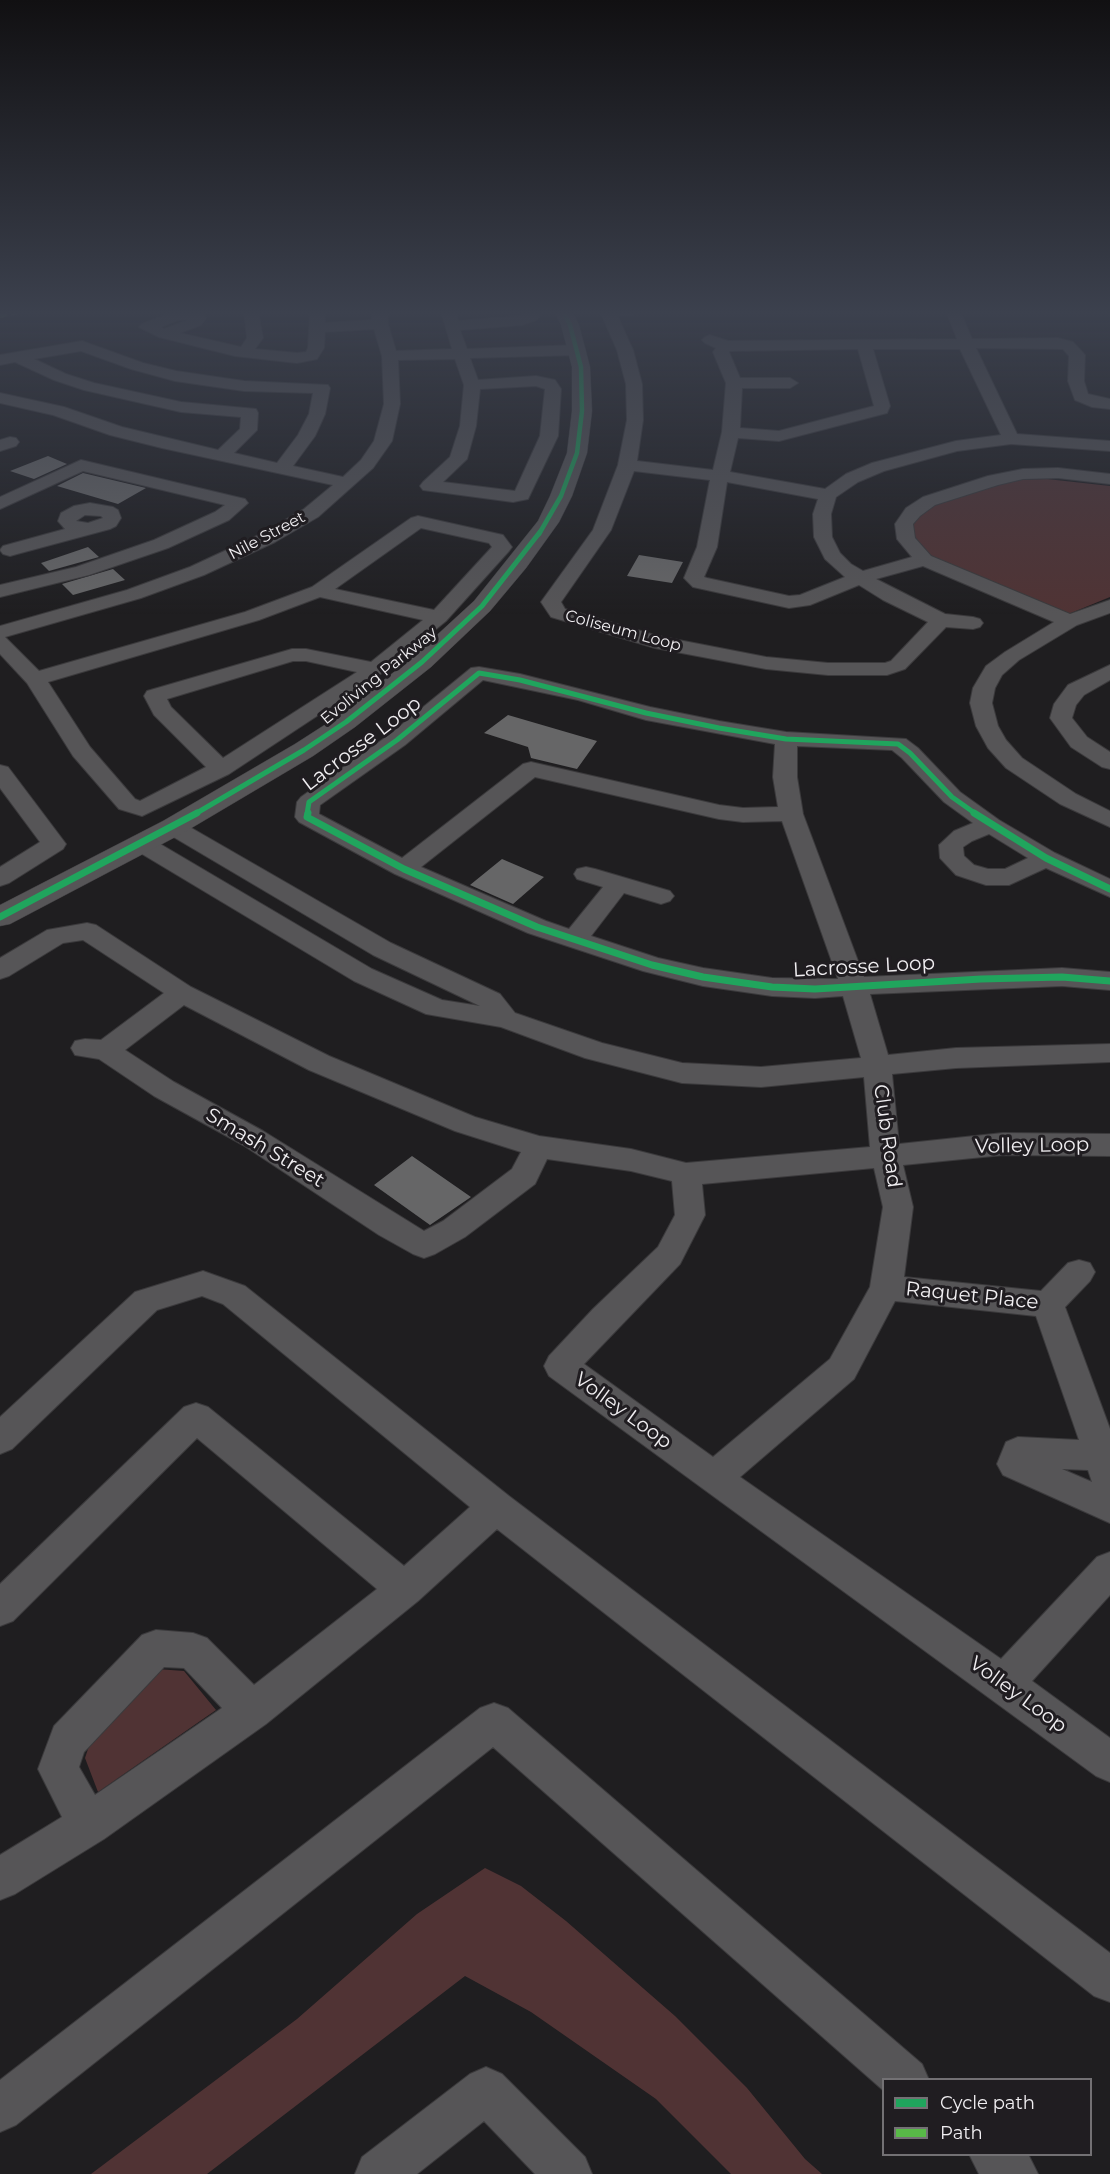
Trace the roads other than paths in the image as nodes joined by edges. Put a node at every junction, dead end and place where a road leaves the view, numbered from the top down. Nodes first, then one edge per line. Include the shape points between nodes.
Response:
1 (62, 412) edge
2 (244, 412) edge
3 (316, 412) edge
4 (390, 412) edge
5 (469, 412) edge
6 (551, 412) edge
7 (580, 412) edge
8 (635, 412) edge
9 (732, 412) edge
10 (868, 412) edge
11 (996, 412) edge
12 (731, 432) junction
13 (0, 439) edge
14 (1011, 439) junction
15 (0, 446) edge
16 (1110, 446) edge
17 (222, 456) junction
18 (627, 465) junction
19 (282, 468) junction
20 (722, 476) junction
21 (1110, 479) edge
22 (347, 483) junction
23 (828, 495) junction
24 (0, 504) edge
25 (85, 528) dead end
26 (5, 546) edge
27 (924, 560) junction
28 (859, 578) junction
29 (35, 582) junction
30 (0, 591) edge
31 (319, 591) junction
32 (1110, 606) edge
33 (439, 617) junction
34 (941, 620) junction
35 (1070, 621) junction
36 (973, 623) dead end
37 (0, 632) edge
38 (0, 642) edge
39 (375, 669) junction
40 (1110, 671) edge
41 (35, 679) junction
42 (786, 739) junction
43 (1110, 762) edge
44 (221, 769) junction
45 (0, 772) edge
46 (791, 814) junction
47 (1110, 820) edge
48 (991, 825) junction
49 (173, 827) junction
50 (195, 841) junction
51 (141, 843) junction
52 (167, 858) junction
53 (1046, 858) junction
54 (404, 868) junction
55 (586, 874) dead end
56 (0, 878) edge
57 (619, 883) junction
58 (1110, 889) edge
59 (662, 896) dead end
60 (301, 903) junction
61 (0, 917) edge
62 (272, 921) junction
63 (574, 940) junction
64 (0, 970) edge
65 (1110, 981) edge
66 (854, 987) junction
67 (182, 993) junction
68 (505, 1019) junction
69 (1110, 1053) edge
70 (877, 1065) junction
71 (1110, 1145) edge
72 (538, 1147) junction
73 (886, 1157) junction
74 (686, 1174) junction
75 (1079, 1272) dead end
76 (886, 1288) junction
77 (1048, 1304) junction
78 (0, 1439) edge
79 (1105, 1470) edge
80 (714, 1478) junction
81 (496, 1507) junction
82 (1110, 1507) edge
83 (1110, 1569) edge
84 (405, 1589) junction
85 (0, 1609) edge
86 (1004, 1684) junction
87 (252, 1711) junction
88 (1110, 1762) edge
89 (89, 1824) junction
90 (0, 1879) edge
91 (1110, 1980) edge
92 (905, 2078) edge
93 (0, 2109) edge
94 (994, 2156) edge
95 (379, 2174) edge
96 (568, 2174) edge
97 (1014, 2174) edge

1 - 17 street via 116,432
2 - 17 street via 250,413 248,430
3 - 19 street via 306,436
4 - 22 street, Nile Street via 383,441
5 - 6 street via 458,459 429,486 504,498 522,495 549,436
7 - 49 street, Evoliving Parkway via 577,453 548,522 482,606 422,662 346,722
8 - 18 street, Coliseum Loop
9 - 12 street
10 - 12 street via 779,436
11 - 14 street
12 - 20 street
13 - 15 street via 10,442
14 - 16 street
14 - 23 street via 956,446 899,460 852,478
17 - 19 street
18 - 20 street
18 - 34 street, Coliseum Loop via 602,530 551,602 558,614 655,642 766,663 828,669 887,669 898,664
19 - 22 street
20 - 23 street
20 - 28 street via 713,504 707,547 694,578 700,583 789,602 803,601
21 - 27 street via 1058,473 1023,474 966,487 929,501 913,512 904,525 906,539
22 - 37 street, Nile Street via 311,513 197,571 134,594
23 - 28 street via 822,514 823,537 832,555
24 - 29 street via 81,465 239,503 222,516 161,544 82,571
25 - 26 street via 59,538
26 - 29 street
27 - 28 street
27 - 35 street
28 - 34 street
29 - 30 street
31 - 33 street
31 - 33 street via 418,522 496,539 502,547
31 - 41 street via 252,616
32 - 35 street
33 - 39 street
34 - 36 street
35 - 47 street via 994,671 981,703 996,743 1014,763 1059,794
38 - 41 street
39 - 44 street
39 - 44 street via 292,655 155,696 162,710
40 - 43 street via 1076,690 1065,704 1061,718 1079,742
41 - 44 street via 81,752 127,804 142,809 154,805
42 - 46 street, Club Road via 784,777
42 - 48 street, Lacrosse Loop via 898,744 952,797
42 - 54 street, Lacrosse Loop via 646,713 584,694 479,673 397,740 309,802 307,817
45 - 56 street via 54,844
46 - 54 street via 719,812 531,769
46 - 66 street, Club Road
48 - 53 street, Lacrosse Loop
48 - 53 street via 951,845 952,858 965,870 986,878 1009,877
49 - 50 street
49 - 51 street, Evoliving Parkway
50 - 52 street
50 - 60 street
51 - 52 street
51 - 61 street, Evoliving Parkway
52 - 62 street
53 - 58 street, Lacrosse Loop
54 - 63 street, Lacrosse Loop
55 - 57 street
57 - 59 street
57 - 63 street
60 - 62 street
60 - 68 street via 382,949 490,1000
62 - 68 street via 363,975 436,1008
63 - 66 street, Lacrosse Loop via 703,977 772,987
64 - 67 street via 56,936 87,931
65 - 66 street, Lacrosse Loop via 1062,977
66 - 70 street, Club Road
67 - 72 street via 319,1063 465,1124
67 - 72 street, Smash Street via 95,1049 253,1138 390,1227 424,1258 454,1229 524,1176
68 - 70 street via 595,1051 682,1073 761,1077
69 - 70 street
70 - 73 street, Club Road
71 - 73 street, Volley Loop via 1003,1144
72 - 74 street via 631,1160
73 - 74 street, Volley Loop
73 - 76 street, Club Road via 898,1207
74 - 80 street, Volley Loop via 690,1215 669,1255 605,1318 551,1360
75 - 77 street
76 - 77 street, Raquet Place
76 - 80 street, Club Road via 842,1369
77 - 79 street, Raquet Place
78 - 81 street via 146,1301 203,1283 234,1295
79 - 82 street via 1018,1452 1015,1464
80 - 86 street, Volley Loop
81 - 84 street
81 - 91 street
83 - 86 street
84 - 85 street via 196,1417
84 - 87 street
86 - 88 street, Volley Loop
87 - 89 street
87 - 89 street via 193,1651 156,1648 68,1740 58,1769
89 - 90 street
92 - 93 street via 494,1722
94 - 97 street
95 - 96 street via 486,2090

